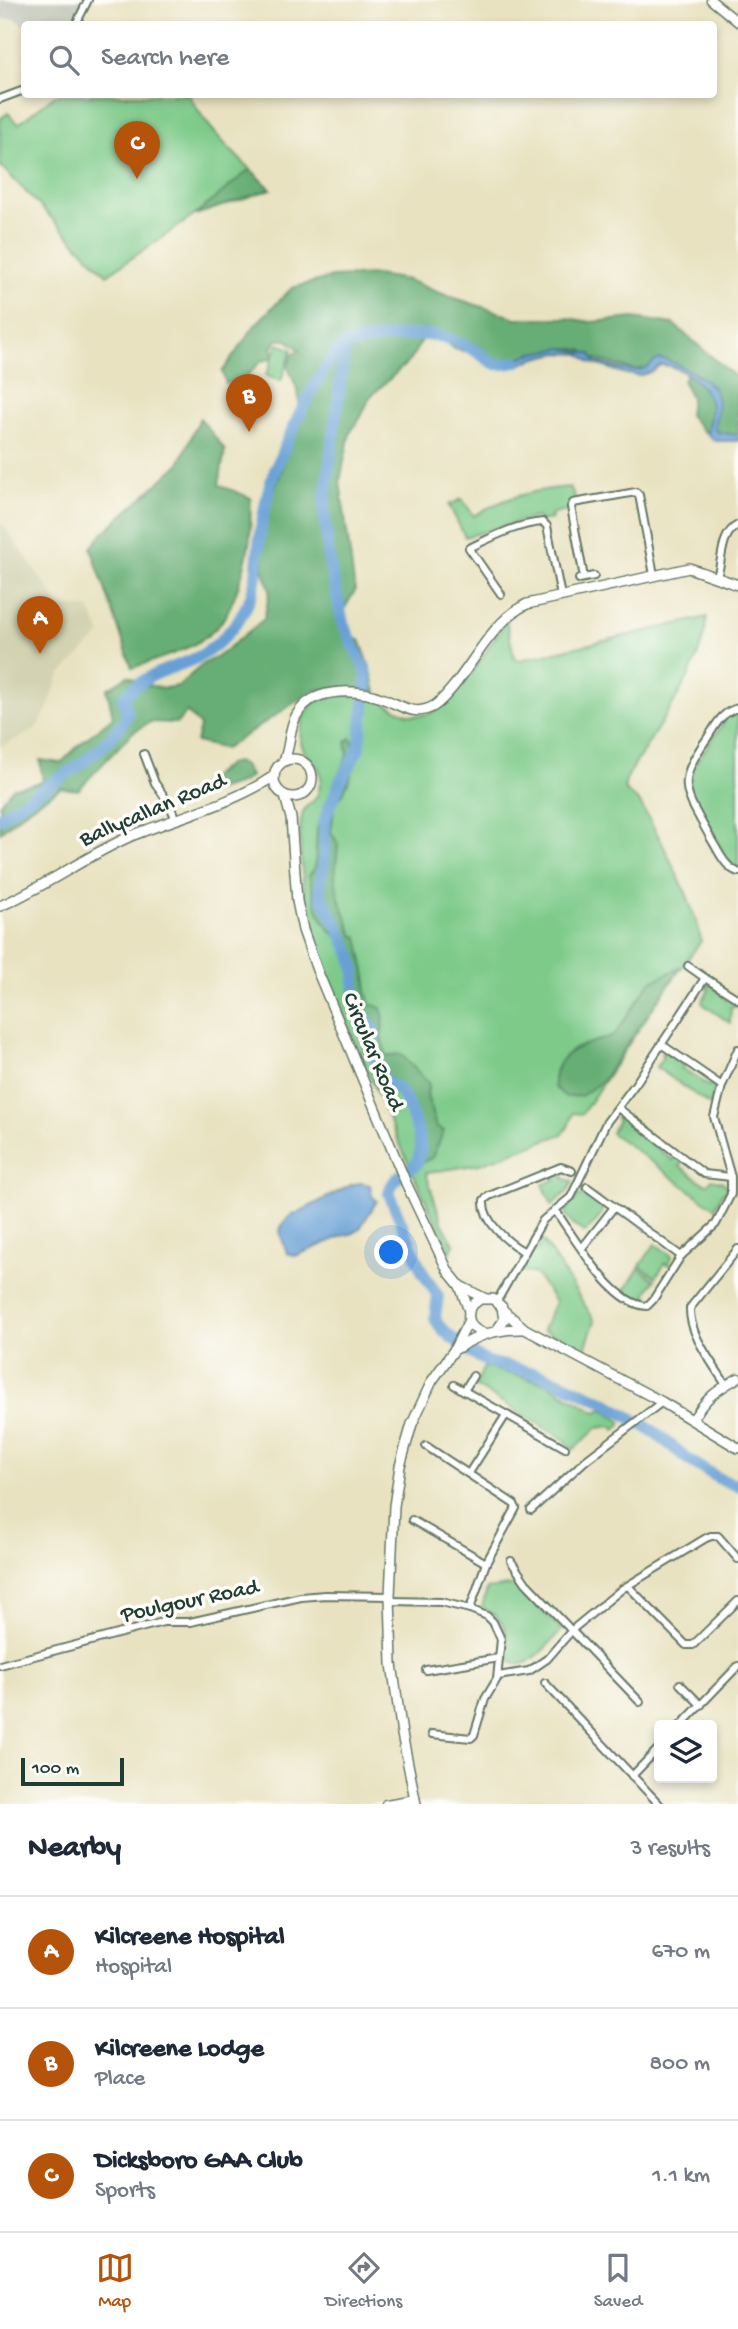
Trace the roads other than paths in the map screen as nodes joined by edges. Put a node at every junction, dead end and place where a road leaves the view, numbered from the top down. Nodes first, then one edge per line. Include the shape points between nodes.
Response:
1 (88, 0) edge
2 (710, 0) edge
3 (78, 21) edge
4 (738, 22) edge
5 (21, 91) edge
6 (0, 99) edge
7 (738, 525) edge
8 (654, 575) junction
9 (594, 576) dead end
10 (717, 577) junction
11 (738, 585) edge
12 (501, 594) dead end
13 (561, 596) junction
14 (738, 708) edge
15 (293, 724) junction
16 (144, 754) dead end
17 (284, 761) junction
18 (303, 762) junction
19 (274, 776) junction
20 (276, 788) junction
21 (247, 792) junction
22 (303, 794) junction
23 (285, 796) junction
24 (292, 818) junction
25 (176, 820) junction
26 (738, 872) edge
27 (0, 906) edge
28 (688, 966) dead end
29 (705, 978) junction
30 (738, 999) edge
31 (661, 1044) junction
32 (738, 1049) edge
33 (722, 1086) junction
34 (618, 1108) junction
35 (572, 1171) dead end
36 (731, 1177) junction
37 (587, 1187) dead end
38 (614, 1207) junction
39 (555, 1210) junction
40 (582, 1248) junction
41 (738, 1250) edge
42 (525, 1252) junction
43 (681, 1255) junction
44 (460, 1286) junction
45 (484, 1297) junction
46 (497, 1301) junction
47 (504, 1311) junction
48 (467, 1320) junction
49 (525, 1329) junction
50 (497, 1330) junction
51 (484, 1333) junction
52 (456, 1348) junction
53 (474, 1376) dead end
54 (738, 1378) edge
55 (454, 1385) dead end
56 (726, 1385) junction
57 (464, 1391) junction
58 (662, 1402) junction
59 (506, 1415) junction
60 (692, 1420) junction
61 (426, 1446) dead end
62 (565, 1447) dead end
63 (738, 1447) edge
64 (469, 1473) junction
65 (531, 1510) dead end
66 (412, 1520) dead end
67 (738, 1559) edge
68 (511, 1561) dead end
69 (486, 1563) junction
70 (628, 1586) junction
71 (390, 1599) junction
72 (738, 1601) edge
73 (470, 1609) junction
74 (571, 1631) junction
75 (499, 1658) junction
76 (0, 1665) edge
77 (738, 1666) edge
78 (426, 1670) dead end
79 (498, 1676) junction
80 (545, 1683) dead end
81 (680, 1684) dead end
82 (640, 1702) dead end
83 (701, 1705) junction
84 (686, 1720) edge
85 (432, 1734) dead end
86 (654, 1753) edge
87 (632, 1776) junction
88 (415, 1801) edge
89 (386, 1804) edge
90 (659, 1804) edge

1 - 3 street
2 - 4 street
5 - 6 street
7 - 10 street via 727,534
8 - 9 street via 636,492 573,503 582,579
8 - 10 main road via 679,569
8 - 13 main road
10 - 11 main road
12 - 13 street via 469,548 509,529 543,522
13 - 15 main road via 527,604 507,616 431,708 408,710 374,696 330,693 300,709
14 - 26 street via 726,711 688,766 686,781 692,804 716,847 727,865
15 - 17 main road
15 - 18 main road, Circular Road via 295,750
16 - 25 street
17 - 18 main road
17 - 19 main road
18 - 22 main road, Circular Road via 312,778
19 - 20 main road
19 - 21 main road, Ballycallan Road
20 - 21 main road, Ballycallan Road
20 - 23 main road
21 - 25 main road, Ballycallan Road
22 - 23 main road
22 - 24 main road, Circular Road
23 - 24 main road, Circular Road
24 - 44 main road, Circular Road via 294,875 303,930 322,983 399,1167 448,1271
25 - 27 main road, Ballycallan Road via 128,838
28 - 29 street
29 - 30 street
29 - 31 street
31 - 33 street
31 - 34 street
32 - 33 street
33 - 36 street via 714,1117
34 - 36 street via 704,1174
34 - 39 street via 606,1123 571,1196
35 - 42 street via 561,1167 484,1200 483,1207 504,1238
36 - 43 street via 731,1194 716,1224
37 - 38 street
38 - 40 street
38 - 43 street
39 - 40 street
39 - 42 street
40 - 43 street via 606,1283 638,1306 653,1300
41 - 56 street via 690,1308 693,1329
42 - 46 street
44 - 45 main road
44 - 48 main road, Circular Road
45 - 46 main road
45 - 48 main road via 476,1301
46 - 47 main road
47 - 49 main road
47 - 50 main road
48 - 51 main road
48 - 52 main road
49 - 50 main road
49 - 58 main road
50 - 51 main road
51 - 52 main road
52 - 71 main road via 422,1402 400,1466
53 - 57 street
54 - 56 street
55 - 57 street
56 - 60 street via 705,1400
57 - 59 street
58 - 60 main road
58 - 65 street
59 - 62 street
59 - 64 street
60 - 63 main road
61 - 64 street
64 - 69 street via 515,1505
66 - 69 street
67 - 70 street via 718,1536 711,1536
68 - 74 street
69 - 73 street
70 - 72 street via 687,1645
70 - 74 street
71 - 73 street, Poulgour Road
71 - 76 street, Poulgour Road via 301,1597 190,1622 163,1622
71 - 88 main road via 392,1664
73 - 75 street via 487,1616 499,1630
74 - 79 street via 530,1671
74 - 82 street
75 - 78 street
75 - 79 street
77 - 83 street
79 - 85 street via 471,1738
80 - 87 street
81 - 83 street
83 - 84 street
86 - 87 street
87 - 90 street
88 - 89 street

